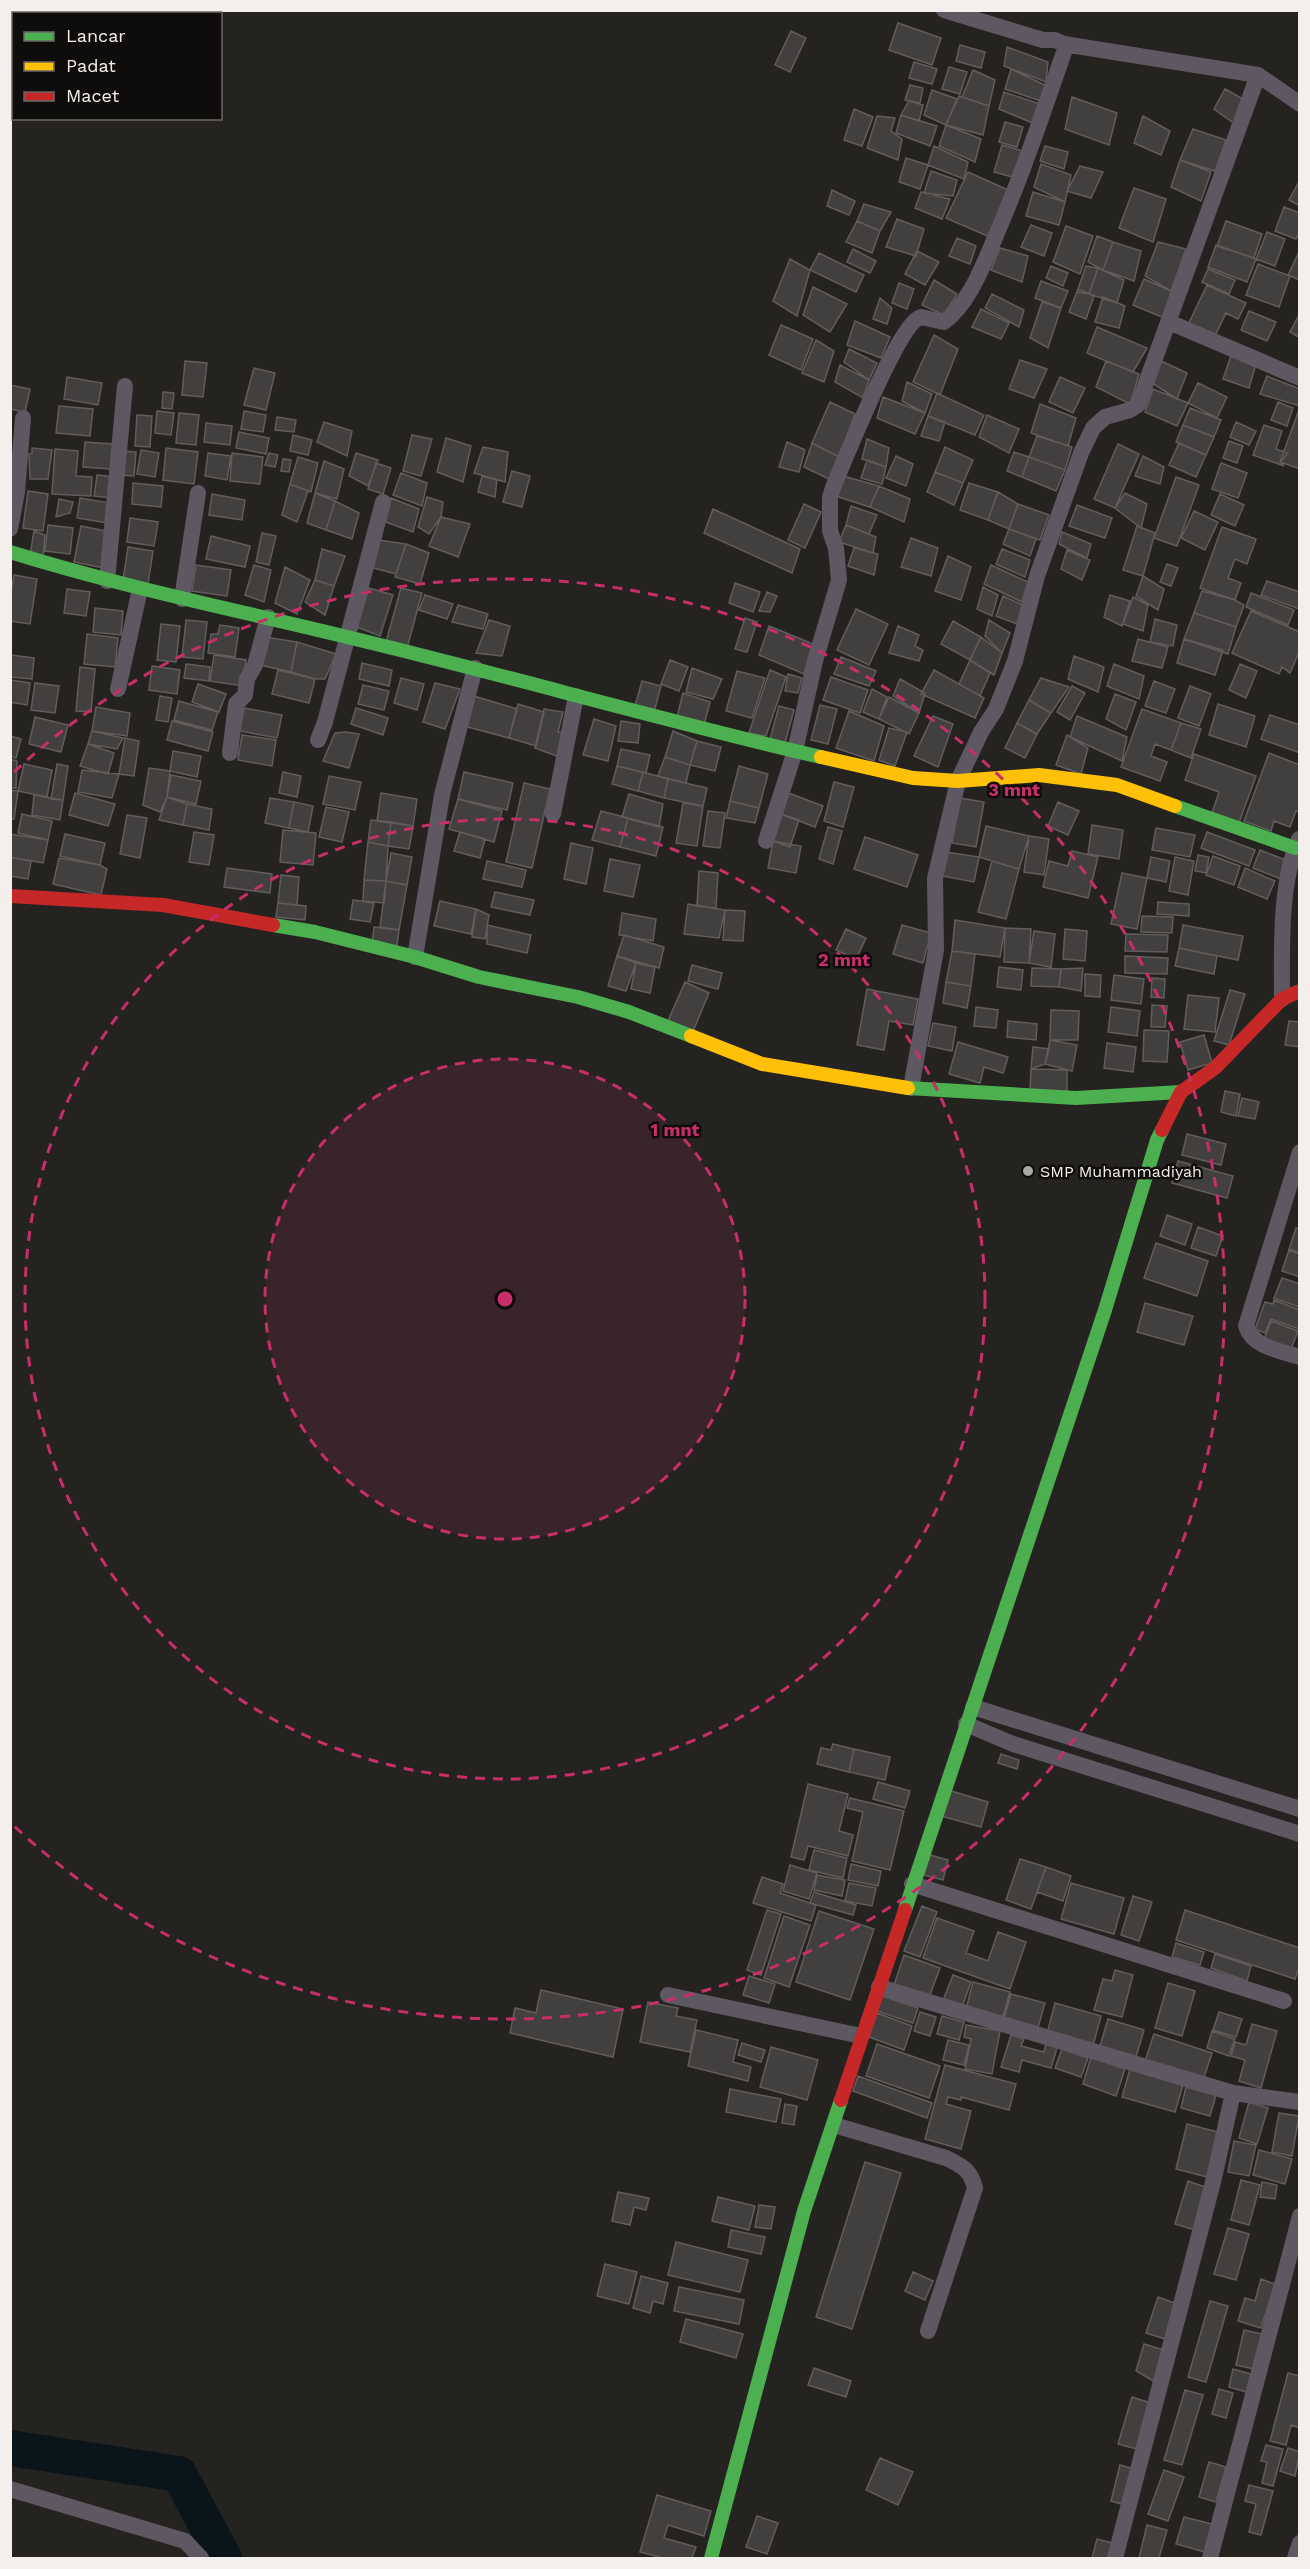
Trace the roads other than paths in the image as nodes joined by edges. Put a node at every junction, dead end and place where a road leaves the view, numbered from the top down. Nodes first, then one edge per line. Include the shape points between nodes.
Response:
1 (944, 10) edge
2 (1064, 44) junction
3 (1258, 75) junction
4 (1299, 104) edge
5 (1168, 322) junction
6 (1299, 378) edge
7 (125, 386) dead end
8 (23, 418) dead end
9 (198, 493) dead end
10 (383, 502) dead end
11 (10, 529) edge
12 (10, 552) edge
13 (107, 581) junction
14 (140, 589) junction
15 (182, 599) junction
16 (268, 617) junction
17 (348, 636) junction
18 (475, 668) junction
19 (118, 689) dead end
20 (576, 696) junction
21 (318, 740) dead end
22 (795, 751) junction
23 (230, 753) dead end
24 (958, 781) junction
25 (553, 814) dead end
26 (766, 841) dead end
27 (1297, 843) edge
28 (10, 896) edge
29 (415, 957) junction
30 (1299, 991) edge
31 (1282, 999) junction
32 (911, 1088) junction
33 (1181, 1092) junction
34 (1299, 1152) edge
35 (1299, 1357) edge
36 (973, 1707) junction
37 (966, 1724) junction
38 (1299, 1809) edge
39 (1299, 1834) edge
40 (912, 1884) junction
41 (879, 1988) junction
42 (668, 1995) dead end
43 (1284, 2001) dead end
44 (861, 2036) junction
45 (1233, 2093) junction
46 (1299, 2102) edge
47 (834, 2125) junction
48 (1299, 2216) edge
49 (928, 2331) dead end
50 (10, 2489) edge
51 (1299, 2543) edge
52 (201, 2559) edge
53 (711, 2559) edge
54 (1115, 2559) edge
55 (1210, 2559) edge
56 (1295, 2559) edge

1 - 2 street
2 - 3 street
2 - 22 street via 1023,171 986,260 966,298 945,322 921,316 910,323 892,354 834,485 829,507 830,531 839,580 815,661
3 - 4 street
3 - 5 street
5 - 6 street
5 - 24 street via 1138,405 1105,417 1093,428 1080,453 1037,576 1015,660 996,709
7 - 13 street
8 - 11 street
9 - 15 street
10 - 17 street
12 - 13 street
13 - 14 street
14 - 15 street
14 - 19 street
15 - 16 street
16 - 17 street
16 - 23 street via 245,695 236,704
17 - 18 street
17 - 21 street
18 - 20 street
18 - 29 street via 442,795
20 - 22 street
20 - 25 street
22 - 24 street via 913,778
22 - 26 street
24 - 27 street via 1039,775 1117,785
24 - 32 street via 935,879 936,950
27 - 31 street via 1285,900
28 - 29 street via 163,905 315,932
29 - 32 street via 629,1012 762,1064
30 - 31 street
31 - 33 street via 1215,1068
32 - 33 street via 1076,1098
33 - 36 street via 1157,1140 1105,1310
34 - 35 street via 1246,1326 1248,1335 1257,1342
36 - 37 street
36 - 38 street
37 - 39 street via 1013,1744
37 - 40 street
40 - 41 street
40 - 43 street
41 - 44 street
41 - 45 street
42 - 44 street
44 - 47 street
45 - 46 street
45 - 54 street
47 - 49 street via 946,2158 972,2174 975,2188
47 - 53 street via 780,2294
48 - 55 street
50 - 52 street via 185,2541
51 - 56 street

